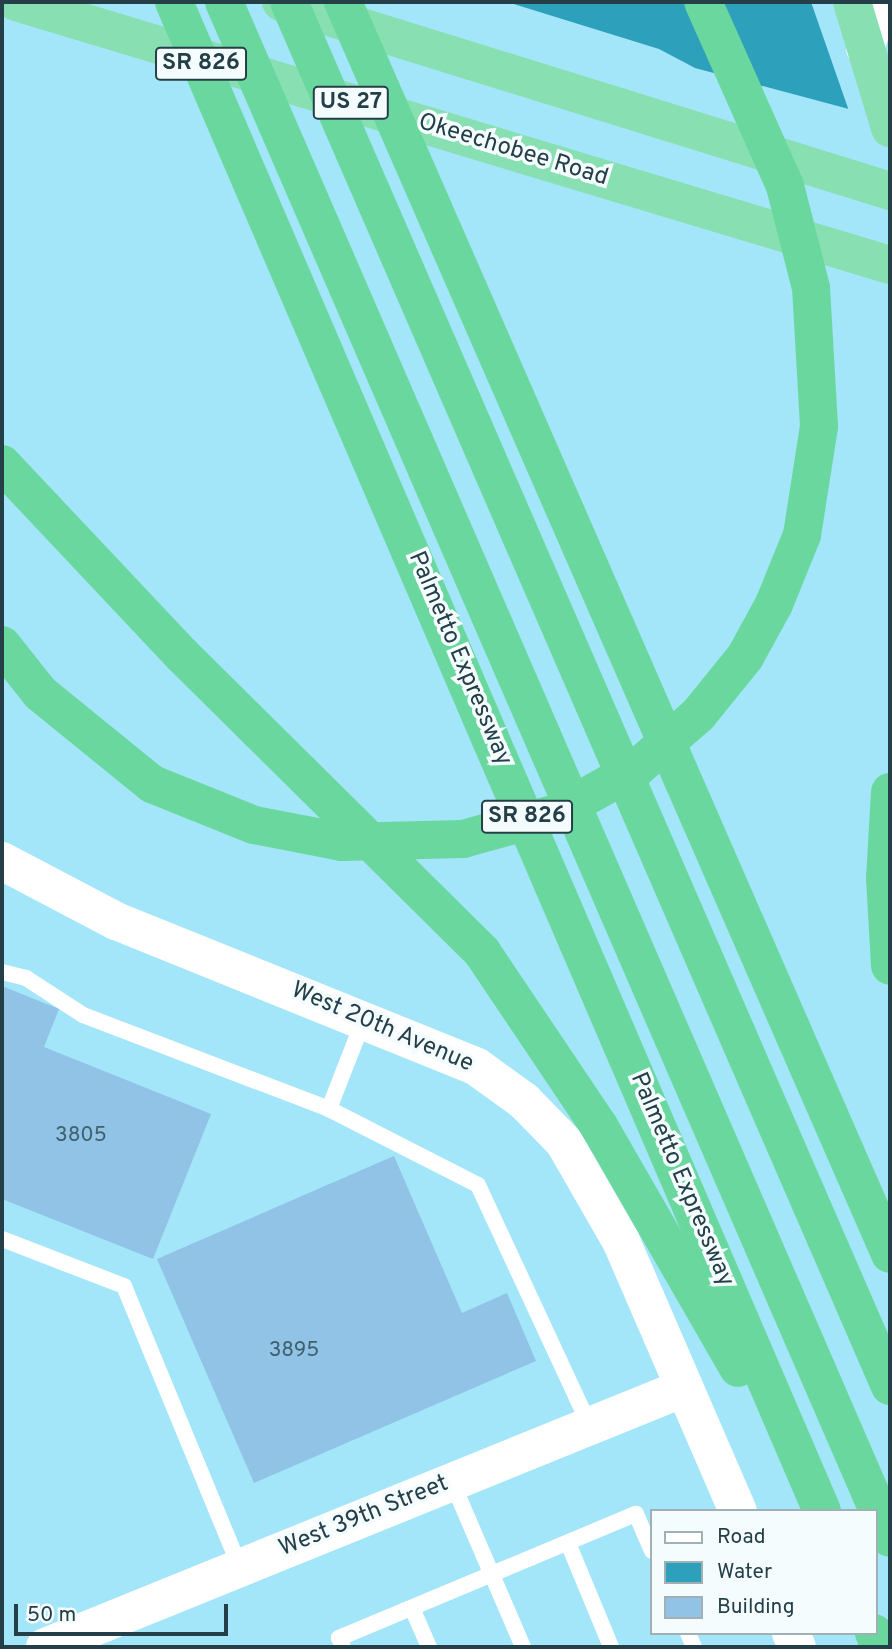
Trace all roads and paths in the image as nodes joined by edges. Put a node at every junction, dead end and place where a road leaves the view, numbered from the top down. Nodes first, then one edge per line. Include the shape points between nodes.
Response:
1 (16, 2) edge
2 (174, 2) edge
3 (224, 2) edge
4 (281, 2) edge
5 (289, 2) edge
6 (343, 2) edge
7 (703, 2) edge
8 (852, 2) edge
9 (881, 2) edge
10 (865, 48) junction
11 (890, 128) edge
12 (890, 191) edge
13 (890, 265) edge
14 (2, 464) edge
15 (2, 645) edge
16 (890, 792) edge
17 (2, 861) edge
18 (890, 965) edge
19 (2, 972) edge
20 (365, 1017) junction
21 (329, 1109) junction
22 (863, 1193) junction
23 (2, 1239) edge
24 (890, 1254) edge
25 (890, 1273) edge
26 (890, 1386) edge
27 (684, 1388) junction
28 (590, 1426) junction
29 (452, 1482) junction
30 (737, 1509) edge
31 (818, 1509) edge
32 (818, 1509) edge
33 (877, 1509) edge
34 (878, 1510) edge
35 (890, 1538) edge
36 (568, 1543) junction
37 (650, 1546) edge
38 (240, 1568) junction
39 (493, 1576) junction
40 (412, 1608) junction
41 (48, 1647) edge
42 (343, 1647) edge
43 (429, 1647) edge
44 (523, 1647) edge
45 (611, 1647) edge

1 - 13 highway, Okeechobee Road / US 27
2 - 31 highway, Palmetto Expressway / SR 826
3 - 33 highway
4 - 12 highway
5 - 26 highway
6 - 22 highway
7 - 15 highway via 773,153 811,288 819,364 813,489 774,604 745,657 698,715 637,768 557,813 463,839 403,845 342,842 254,825 152,784 114,759 40,693
8 - 10 highway
9 - 10 street
10 - 11 highway
14 - 32 highway via 181,654 482,953 599,1126
16 - 18 highway via 885,878
17 - 20 street, West 20th Avenue via 49,892 116,921
19 - 21 lane via 26,978 83,1015
20 - 21 lane
20 - 27 street, West 20th Avenue via 477,1067 564,1142 621,1241
21 - 28 lane via 478,1185
22 - 24 highway
22 - 25 highway
23 - 38 lane via 124,1286
27 - 28 street, West 39th Street
27 - 30 street, West 20th Avenue
28 - 29 street, West 39th Street
29 - 38 street, West 39th Street
29 - 39 lane
34 - 35 highway
36 - 37 lane via 636,1514
36 - 39 lane
36 - 45 lane
38 - 41 street, West 39th Street
39 - 40 lane
39 - 44 lane
40 - 42 lane via 339,1638
40 - 43 lane

